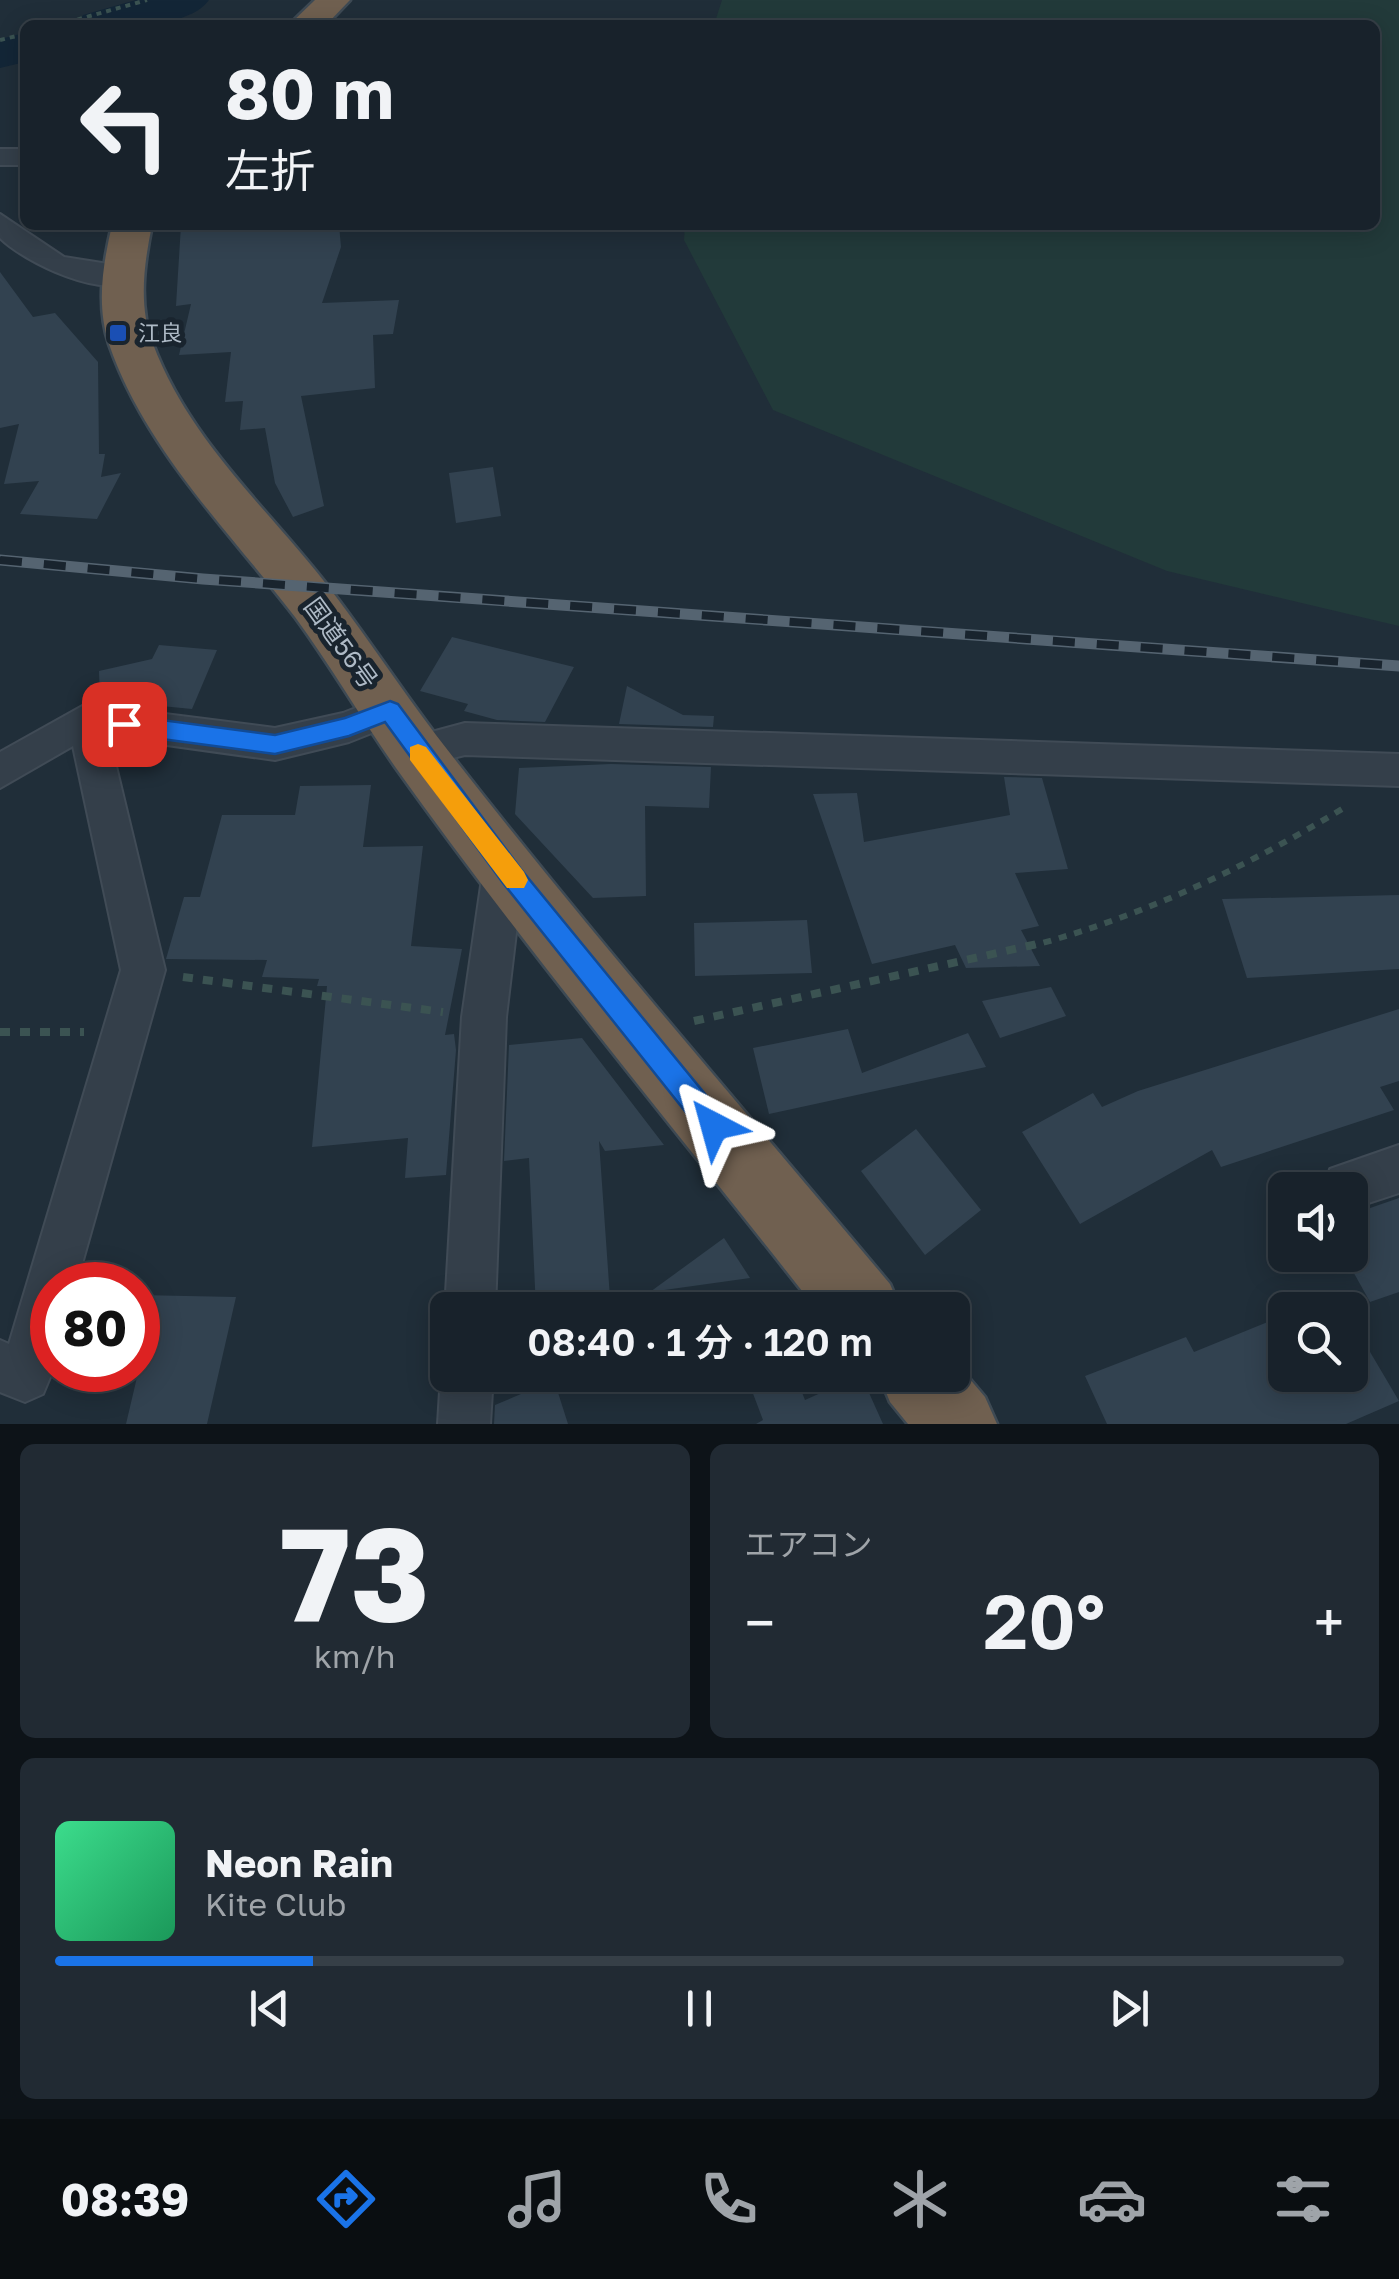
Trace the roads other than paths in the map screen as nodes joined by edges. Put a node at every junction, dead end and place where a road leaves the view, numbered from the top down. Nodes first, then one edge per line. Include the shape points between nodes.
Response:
1 (334, 0) edge
2 (312, 20) edge
3 (0, 222) edge
4 (127, 250) edge
5 (86, 719) junction
6 (403, 730) junction
7 (1399, 770) edge
8 (0, 772) edge
9 (504, 866) junction
10 (1399, 1169) edge
11 (1368, 1179) edge
12 (471, 1292) edge
13 (849, 1292) edge
14 (0, 1366) edge
15 (466, 1392) edge
16 (932, 1392) edge
17 (464, 1424) edge
18 (958, 1424) edge

1 - 2 highway
3 - 4 street via 53,266 80,274
4 - 6 highway, 国道56号 via 130,342 167,416
5 - 6 street via 275,744 349,727
5 - 8 street
5 - 14 street via 143,970 25,1376
6 - 7 street via 466,739
6 - 9 highway, 国道56号
9 - 12 street via 484,1016
9 - 13 highway, 国道56号
10 - 11 street
15 - 17 street
16 - 18 highway

